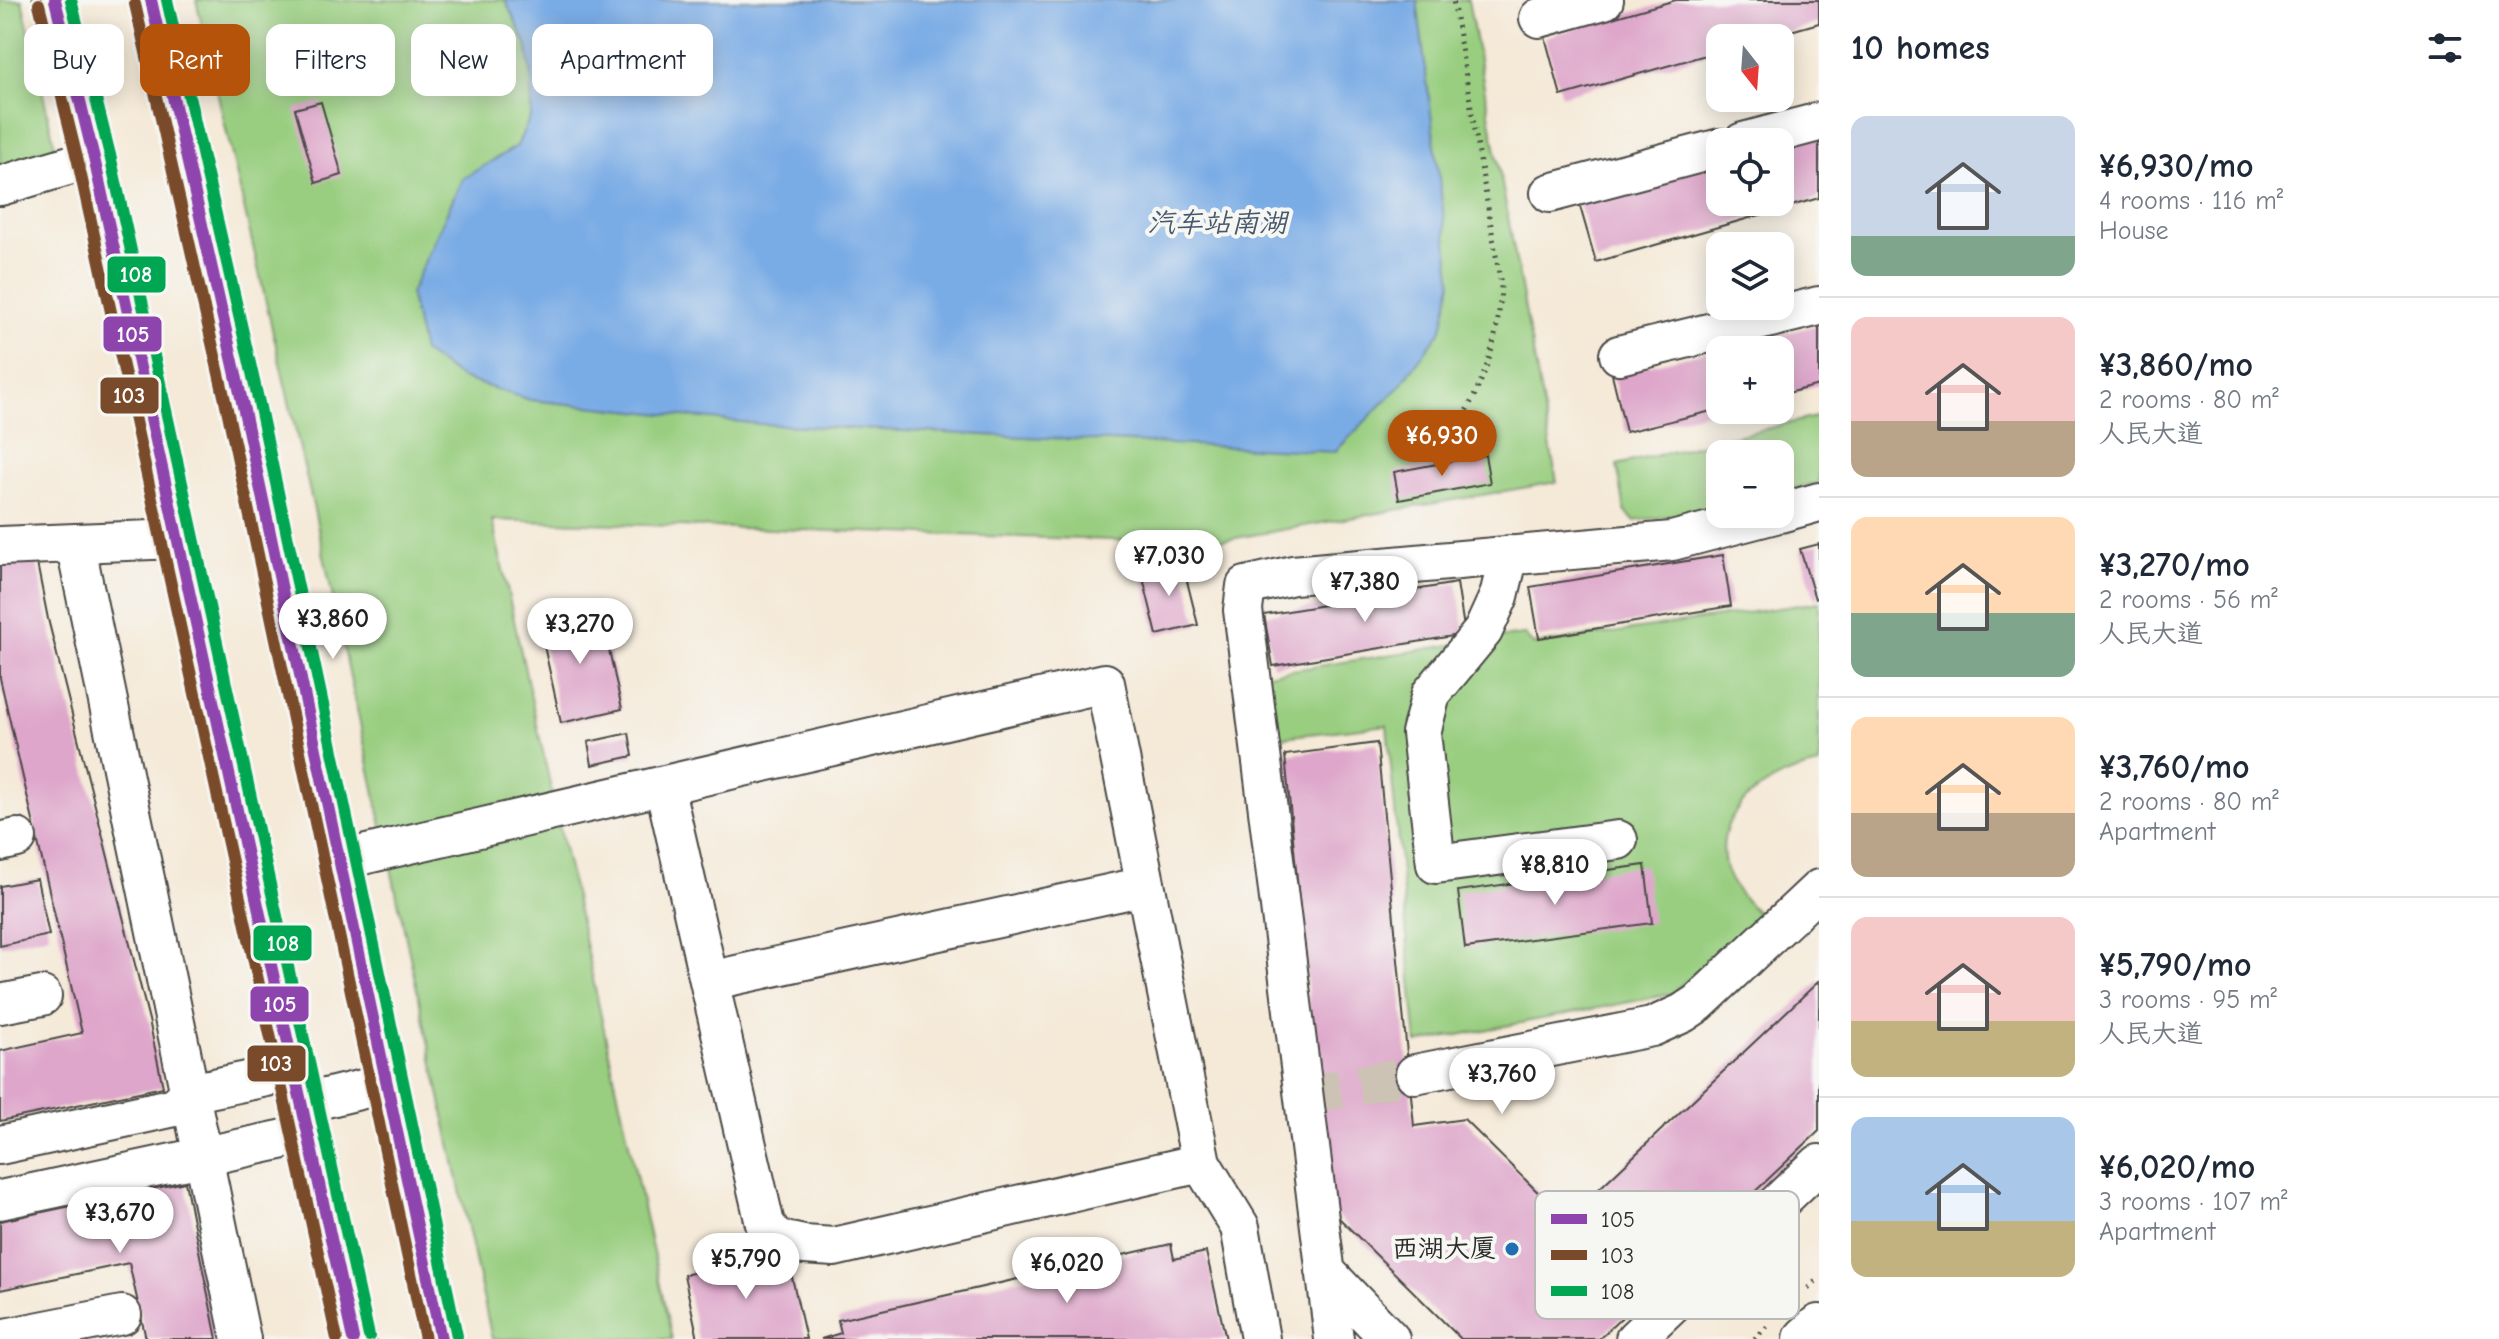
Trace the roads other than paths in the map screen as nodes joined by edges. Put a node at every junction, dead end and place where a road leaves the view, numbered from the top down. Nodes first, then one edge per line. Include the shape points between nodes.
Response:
1 (55, 0) edge
2 (151, 0) edge
3 (1604, 0) edge
4 (1539, 18) dead end
5 (1819, 122) edge
6 (1794, 129) edge
7 (1706, 152) edge
8 (94, 158) junction
9 (0, 186) edge
10 (1550, 193) dead end
11 (1819, 306) edge
12 (1619, 355) dead end
13 (1819, 502) edge
14 (1794, 509) edge
15 (1721, 528) edge
16 (177, 539) junction
17 (75, 543) junction
18 (0, 546) edge
19 (1509, 555) junction
20 (664, 785) junction
21 (1618, 840) dead end
22 (341, 860) junction
23 (1145, 886) junction
24 (1819, 889) edge
25 (709, 981) junction
26 (42, 996) dead end
27 (0, 1004) edge
28 (1415, 1074) tunnel mouth
29 (388, 1083) junction
30 (190, 1093) junction
31 (301, 1103) junction
32 (0, 1145) edge
33 (203, 1157) junction
34 (1201, 1163) junction
35 (1819, 1164) edge
36 (1791, 1191) edge
37 (0, 1200) edge
38 (1325, 1271) junction
39 (122, 1315) dead end
40 (1656, 1319) edge
41 (1819, 1327) edge
42 (0, 1339) edge
43 (241, 1339) edge
44 (353, 1339) edge
45 (441, 1339) edge
46 (1260, 1339) edge
47 (1334, 1339) edge
48 (1390, 1339) edge
49 (1635, 1339) edge
50 (1806, 1339) edge

1 - 8 main road
2 - 22 main road
3 - 4 lane
5 - 6 lane
7 - 10 lane
8 - 9 lane
8 - 16 main road
11 - 12 lane
13 - 14 lane
15 - 19 lane via 1672,541
16 - 17 lane
16 - 31 main road
17 - 18 lane
17 - 30 lane
19 - 21 lane via 1483,631 1431,694 1421,733 1436,864
19 - 38 lane via 1293,575 1246,586 1243,610
20 - 22 lane
20 - 23 lane via 1105,683
20 - 25 lane
22 - 29 main road
23 - 25 lane
23 - 34 lane
24 - 28 lane via 1683,1013 1652,1027
25 - 34 lane via 765,1224 776,1239 834,1247
26 - 27 lane
29 - 31 lane
29 - 45 main road
30 - 31 lane
30 - 32 lane via 175,1107
30 - 33 lane
31 - 33 lane
31 - 44 main road
33 - 37 lane
33 - 43 lane
34 - 46 lane via 1240,1227
35 - 36 lane
38 - 47 lane
38 - 48 lane
39 - 42 lane
40 - 49 lane
41 - 50 main road

